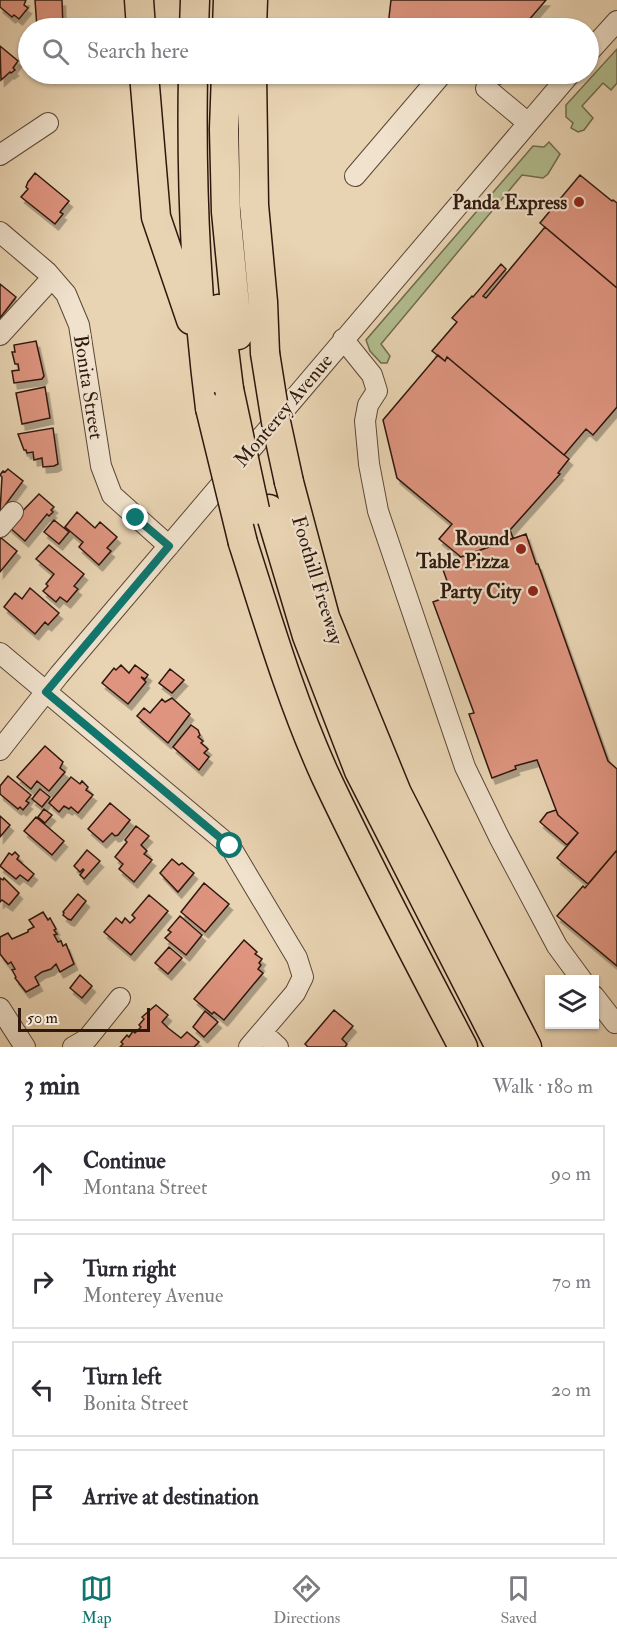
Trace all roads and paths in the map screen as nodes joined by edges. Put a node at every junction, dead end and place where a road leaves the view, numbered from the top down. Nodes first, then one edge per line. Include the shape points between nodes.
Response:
1 (139, 0) edge
2 (195, 0) edge
3 (211, 0) edge
4 (228, 0) edge
5 (252, 0) edge
6 (140, 18) edge
7 (194, 18) edge
8 (211, 18) edge
9 (227, 18) edge
10 (252, 18) edge
11 (617, 21) edge
12 (599, 41) edge
13 (145, 84) edge
14 (193, 84) edge
15 (211, 84) edge
16 (226, 84) edge
17 (252, 84) edge
18 (433, 84) edge
19 (495, 84) edge
20 (561, 84) edge
21 (48, 123) dead end
22 (528, 123) junction
23 (0, 155) edge
24 (355, 176) dead end
25 (0, 232) edge
26 (52, 278) junction
27 (0, 335) edge
28 (343, 339) junction
29 (203, 353) junction
30 (227, 391) junction
31 (13, 512) dead end
32 (257, 525) junction
33 (0, 527) edge
34 (169, 546) junction
35 (0, 653) edge
36 (46, 692) junction
37 (0, 750) edge
38 (578, 975) edge
39 (120, 998) dead end
40 (599, 1002) edge
41 (0, 1008) edge
42 (615, 1023) dead end
43 (255, 1040) edge
44 (25, 1047) edge
45 (73, 1047) edge
46 (278, 1047) edge
47 (464, 1047) edge
48 (483, 1047) edge
49 (500, 1047) edge
50 (527, 1047) edge

1 - 6 highway
2 - 7 highway
3 - 8 highway
4 - 9 highway
5 - 10 highway
11 - 12 street
13 - 29 highway via 156,217
14 - 29 highway via 194,196
15 - 30 highway via 210,188
16 - 30 highway
17 - 50 highway, Foothill Freeway, bridge via 254,205 265,352 289,482 325,617 397,793
18 - 24 street
19 - 22 street
20 - 22 street, Monterey Avenue
21 - 23 street
22 - 28 street, Monterey Avenue
25 - 26 street, Bonita Street
26 - 27 street
26 - 34 street, Bonita Street via 66,294 79,325 101,466 112,495
28 - 34 street, Monterey Avenue
28 - 38 street via 367,369 377,391 364,422 378,511 465,767 557,946
29 - 30 highway
30 - 32 highway, bridge
30 - 32 highway
31 - 33 street
32 - 47 highway via 285,676 373,874
32 - 48 highway via 328,737 392,876
32 - 49 highway via 307,636 359,771
34 - 36 street, Monterey Avenue
35 - 36 street
36 - 37 street, Monterey Avenue
36 - 43 street via 230,846 297,958 303,977 295,993
39 - 45 street via 87,1039
40 - 42 street
41 - 44 street
43 - 46 street

